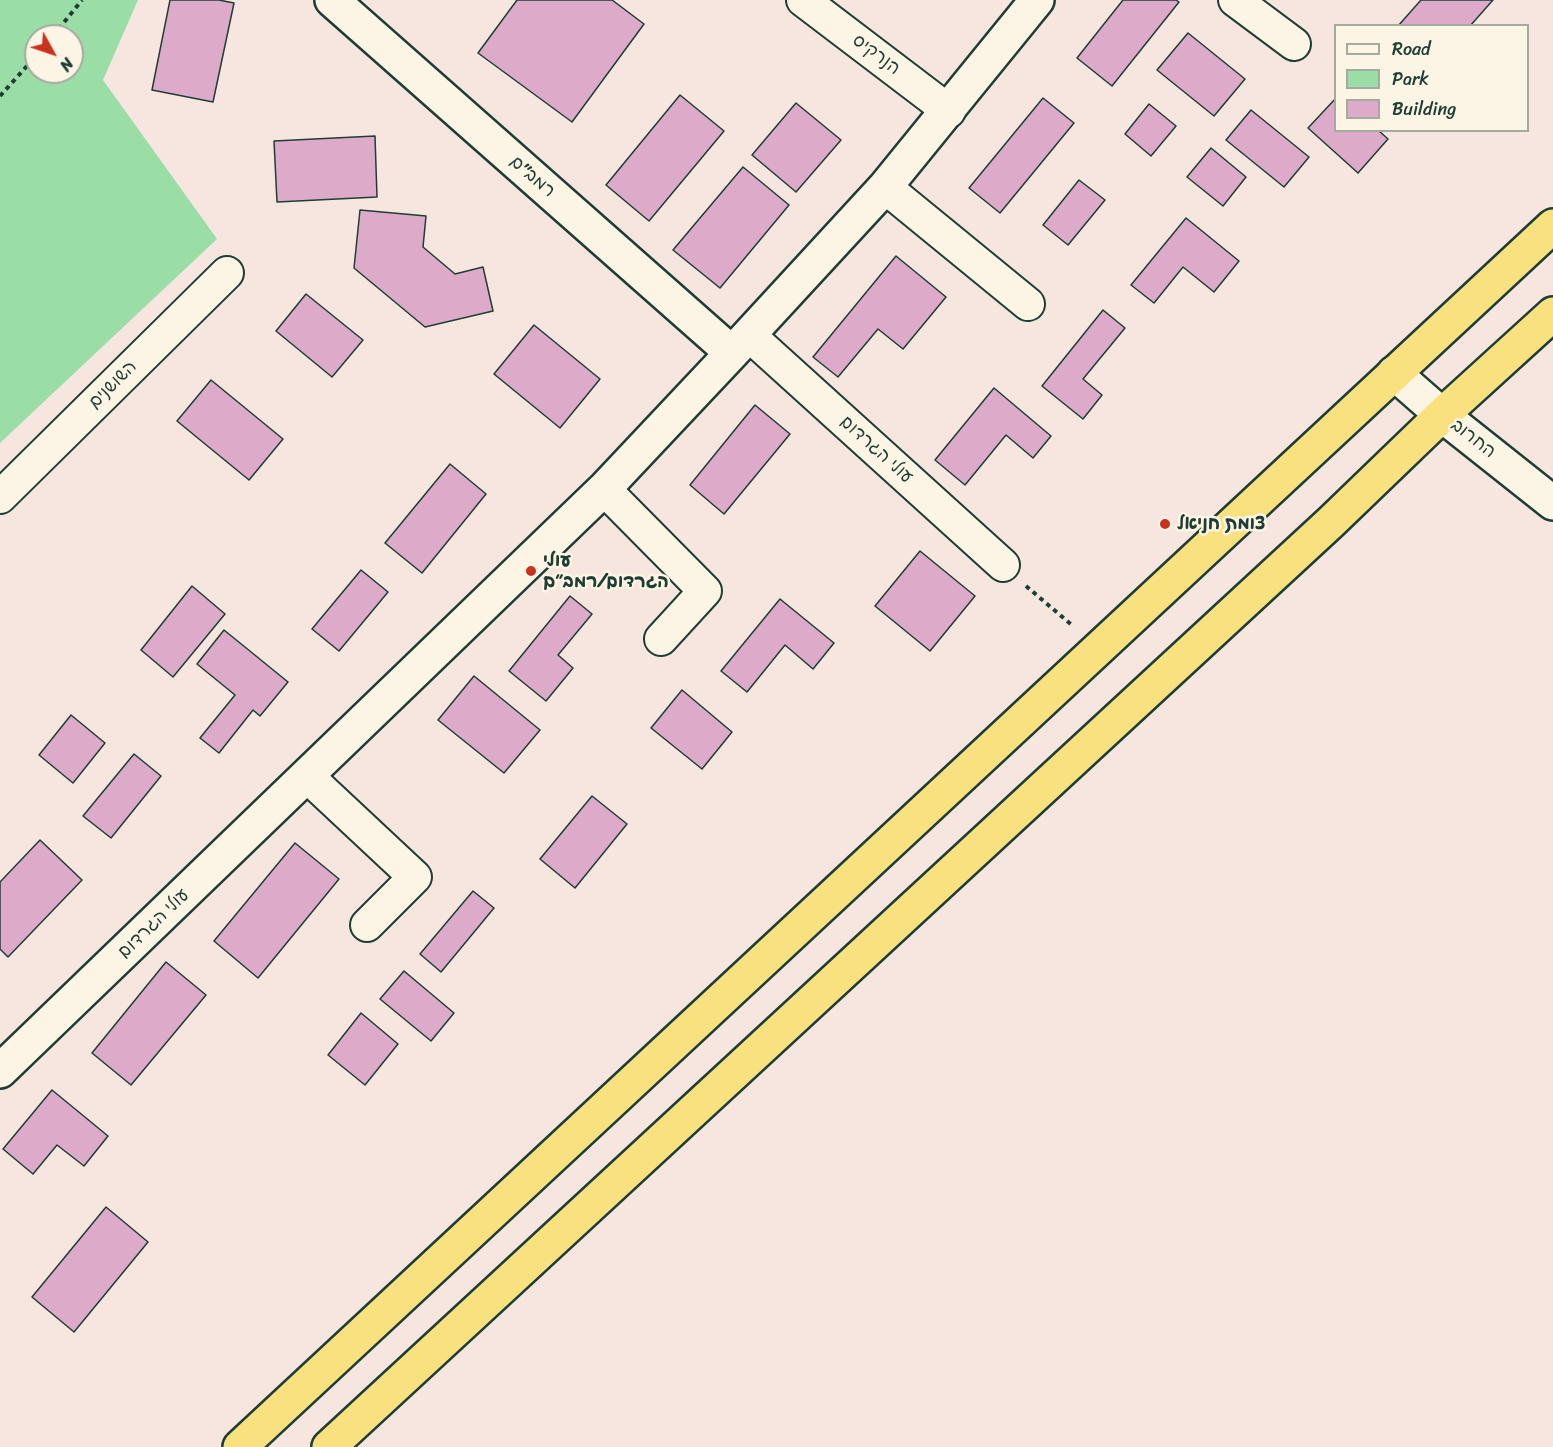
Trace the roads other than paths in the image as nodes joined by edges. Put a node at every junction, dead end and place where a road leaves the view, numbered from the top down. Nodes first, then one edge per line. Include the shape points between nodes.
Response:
1 (332, 0) edge
2 (803, 0) edge
3 (1037, 0) edge
4 (1235, 0) edge
5 (1294, 44) dead end
6 (949, 111) junction
7 (885, 187) junction
8 (1553, 226) edge
9 (227, 273) dead end
10 (1029, 304) dead end
11 (1553, 314) edge
12 (741, 344) junction
13 (1394, 374) junction
14 (1442, 415) junction
15 (604, 489) junction
16 (0, 498) edge
17 (1553, 503) edge
18 (1004, 565) road end
19 (661, 639) dead end
20 (307, 776) junction
21 (367, 925) dead end
22 (0, 1071) edge
23 (240, 1447) edge
24 (329, 1447) edge

1 - 12 street, רמב"ם
2 - 6 street, הנרקיס
3 - 6 street, עולי הגרדום
4 - 5 street
6 - 7 street, עולי הגרדום
7 - 10 street
7 - 12 street, עולי הגרדום
8 - 13 highway
9 - 16 street, השושנים
11 - 14 highway
12 - 15 street, עולי הגרדום
12 - 18 street, עולי הגרדום
13 - 14 street, החרוב
13 - 23 highway
14 - 17 street, החרוב
14 - 24 highway
15 - 19 street via 705,591
15 - 20 street, עולי הגרדום
20 - 21 street via 415,877
20 - 22 street, עולי הגרדום

